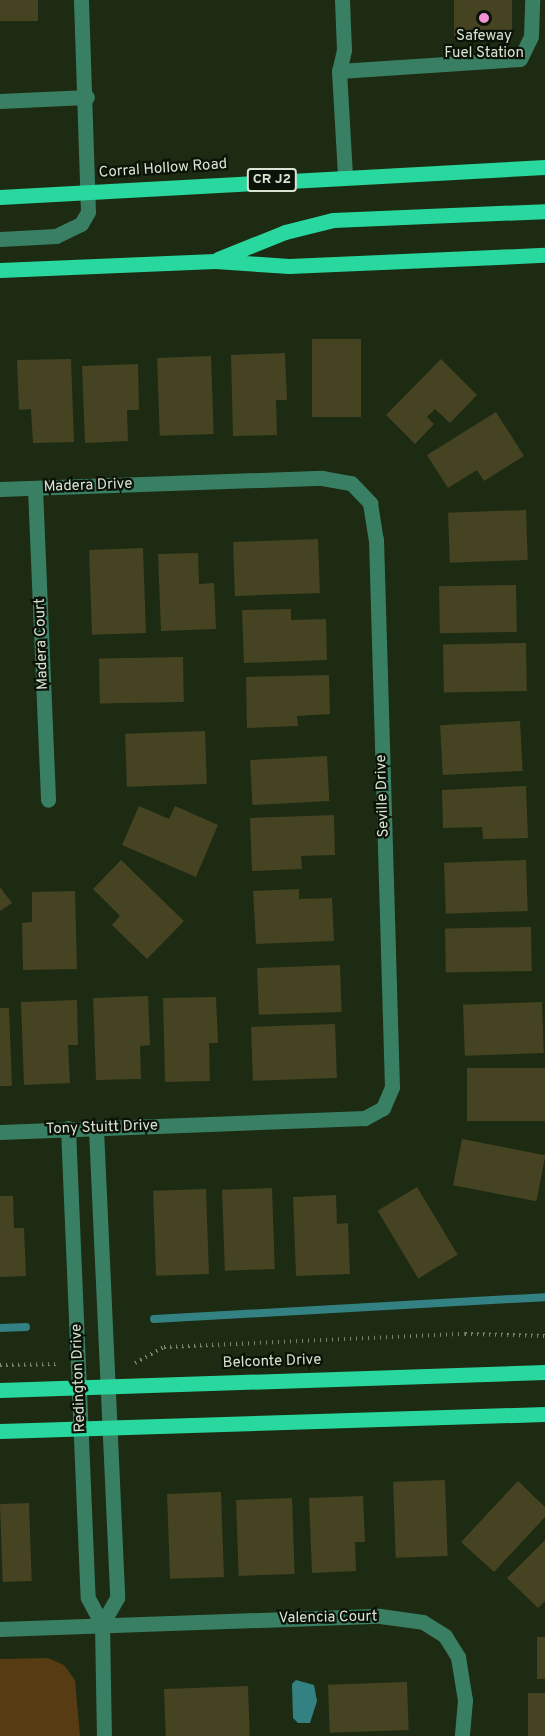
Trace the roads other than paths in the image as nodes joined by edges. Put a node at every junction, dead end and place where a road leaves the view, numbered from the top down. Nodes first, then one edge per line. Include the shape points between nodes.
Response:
1 (81, 0) edge
2 (342, 0) edge
3 (532, 0) edge
4 (339, 71) junction
5 (87, 97) junction
6 (0, 101) edge
7 (545, 167) edge
8 (345, 175) junction
9 (90, 192) junction
10 (0, 197) edge
11 (545, 211) edge
12 (0, 239) edge
13 (545, 255) edge
14 (215, 261) junction
15 (0, 270) edge
16 (176, 483) joint
17 (35, 488) junction
18 (0, 489) edge
19 (48, 800) dead end
20 (204, 1124) joint
21 (68, 1128) junction
22 (96, 1129) junction
23 (0, 1132) edge
24 (545, 1372) edge
25 (107, 1385) junction
26 (80, 1387) junction
27 (0, 1390) edge
28 (545, 1414) edge
29 (81, 1428) junction
30 (113, 1428) junction
31 (0, 1431) edge
32 (102, 1624) junction
33 (0, 1629) edge
34 (104, 1736) edge
35 (462, 1736) edge

1 - 5 street
2 - 4 street via 344,50
3 - 4 street via 531,36 520,59
4 - 8 street
5 - 6 street
5 - 9 street
7 - 8 main road, Corral Hollow Road / CR J2
8 - 9 main road, Corral Hollow Road / CR J2
9 - 10 main road, Corral Hollow Road / CR J2
9 - 12 street via 88,212 71,231
11 - 14 main road via 333,220 285,232
13 - 14 main road via 289,266
14 - 15 main road
16 - 17 street, Madera Drive
16 - 20 street, Seville Drive via 322,478 351,483 370,503 376,539 392,1087 383,1108 365,1118
17 - 18 street, Madera Drive
17 - 19 street, Madera Court
20 - 22 street, Tony Stuitt Drive
21 - 22 street, Tony Stuitt Drive
21 - 23 street, Tony Stuitt Drive
21 - 26 street, Redington Drive
22 - 25 street, Redington Drive
24 - 25 main road, Belconte Drive
25 - 26 main road, Belconte Drive
25 - 30 street, Redington Drive
26 - 27 main road, Belconte Drive
26 - 29 street, Redington Drive
28 - 30 main road
29 - 30 main road
29 - 31 main road
29 - 32 street, Redington Drive via 88,1598
30 - 32 street, Redington Drive via 117,1598
32 - 33 street, Valencia Court
32 - 34 street, Redington Drive
32 - 35 street, Valencia Court via 380,1616 423,1622 446,1636 458,1657 465,1701

